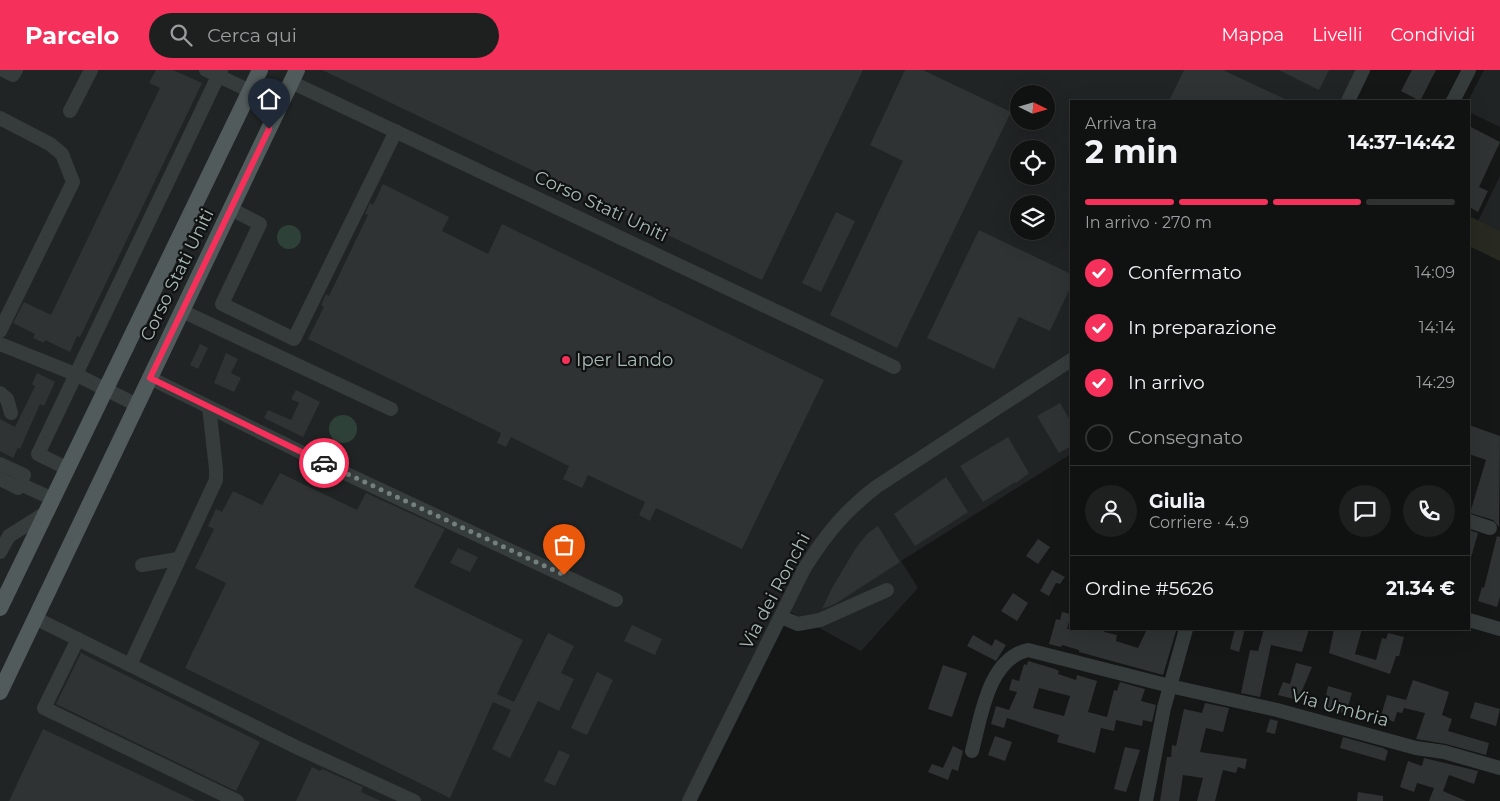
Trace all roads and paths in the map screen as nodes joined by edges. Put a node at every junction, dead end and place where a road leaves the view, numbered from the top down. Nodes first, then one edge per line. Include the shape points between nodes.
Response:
1 (3, 70) edge
2 (16, 70) edge
3 (91, 70) edge
4 (206, 70) edge
5 (260, 70) edge
6 (1363, 70) edge
7 (1469, 70) edge
8 (220, 73) edge
9 (294, 76) edge
10 (250, 91) junction
11 (1351, 98) edge
12 (1454, 100) edge
13 (70, 111) dead end
14 (0, 118) edge
15 (396, 131) junction
16 (231, 209) junction
17 (182, 311) junction
18 (0, 331) edge
19 (0, 344) edge
20 (1070, 361) edge
21 (894, 367) dead end
22 (75, 374) junction
23 (150, 378) junction
24 (106, 390) junction
25 (0, 393) edge
26 (137, 405) junction
27 (209, 407) junction
28 (390, 409) dead end
29 (10, 413) dead end
30 (0, 464) edge
31 (68, 469) junction
32 (0, 478) edge
33 (20, 484) junction
34 (50, 505) junction
35 (1470, 521) edge
36 (1490, 528) dead end
37 (4, 534) edge
38 (0, 552) edge
39 (178, 559) junction
40 (142, 565) dead end
41 (887, 590) dead end
42 (616, 600) dead end
43 (0, 608) edge
44 (781, 617) junction
45 (37, 619) junction
46 (1470, 620) edge
47 (1500, 629) edge
48 (1186, 630) edge
49 (78, 639) junction
50 (130, 665) junction
51 (1170, 686) junction
52 (0, 692) edge
53 (972, 751) dead end
54 (1500, 768) edge
55 (237, 801) edge
56 (414, 801) edge
57 (689, 801) edge
58 (1146, 801) edge

1 - 2 street via 13,75
3 - 13 street
4 - 8 street
5 - 10 main road, Corso Stati Uniti
6 - 11 street
7 - 12 street
8 - 10 street
8 - 22 street
9 - 15 street, Corso Stati Uniti
9 - 16 main road, Corso Stati Uniti
10 - 24 main road, Corso Stati Uniti
14 - 18 street via 50,144 62,154 73,182
15 - 16 street via 294,338 222,304 260,224
15 - 21 street, Corso Stati Uniti
16 - 17 main road, Corso Stati Uniti
17 - 23 main road, Corso Stati Uniti
17 - 28 street
19 - 22 street
20 - 44 street, Via dei Ronchi via 928,451 853,506 825,536 804,569
22 - 24 street
22 - 31 street via 38,454
23 - 26 main road, Corso Stati Uniti
23 - 27 street
24 - 26 street
24 - 31 main road, Corso Stati Uniti
25 - 29 street via 7,399
26 - 45 main road, Corso Stati Uniti
27 - 39 street via 216,480
27 - 42 street
30 - 33 street via 24,475
31 - 34 main road, Corso Stati Uniti
32 - 33 street via 18,488
33 - 34 street
34 - 37 street
34 - 43 main road, Corso Stati Uniti
35 - 36 street
37 - 38 street
39 - 40 street
39 - 50 street
41 - 44 street via 820,620 798,624
44 - 57 street, Via dei Ronchi
45 - 49 street
45 - 52 main road, Corso Stati Uniti
46 - 47 street
48 - 51 street
49 - 50 street
49 - 55 street via 44,708
50 - 56 street
51 - 53 street, Via Umbria via 1035,651 1017,652 997,673 984,704
51 - 54 street, Via Umbria via 1277,710
51 - 58 street

